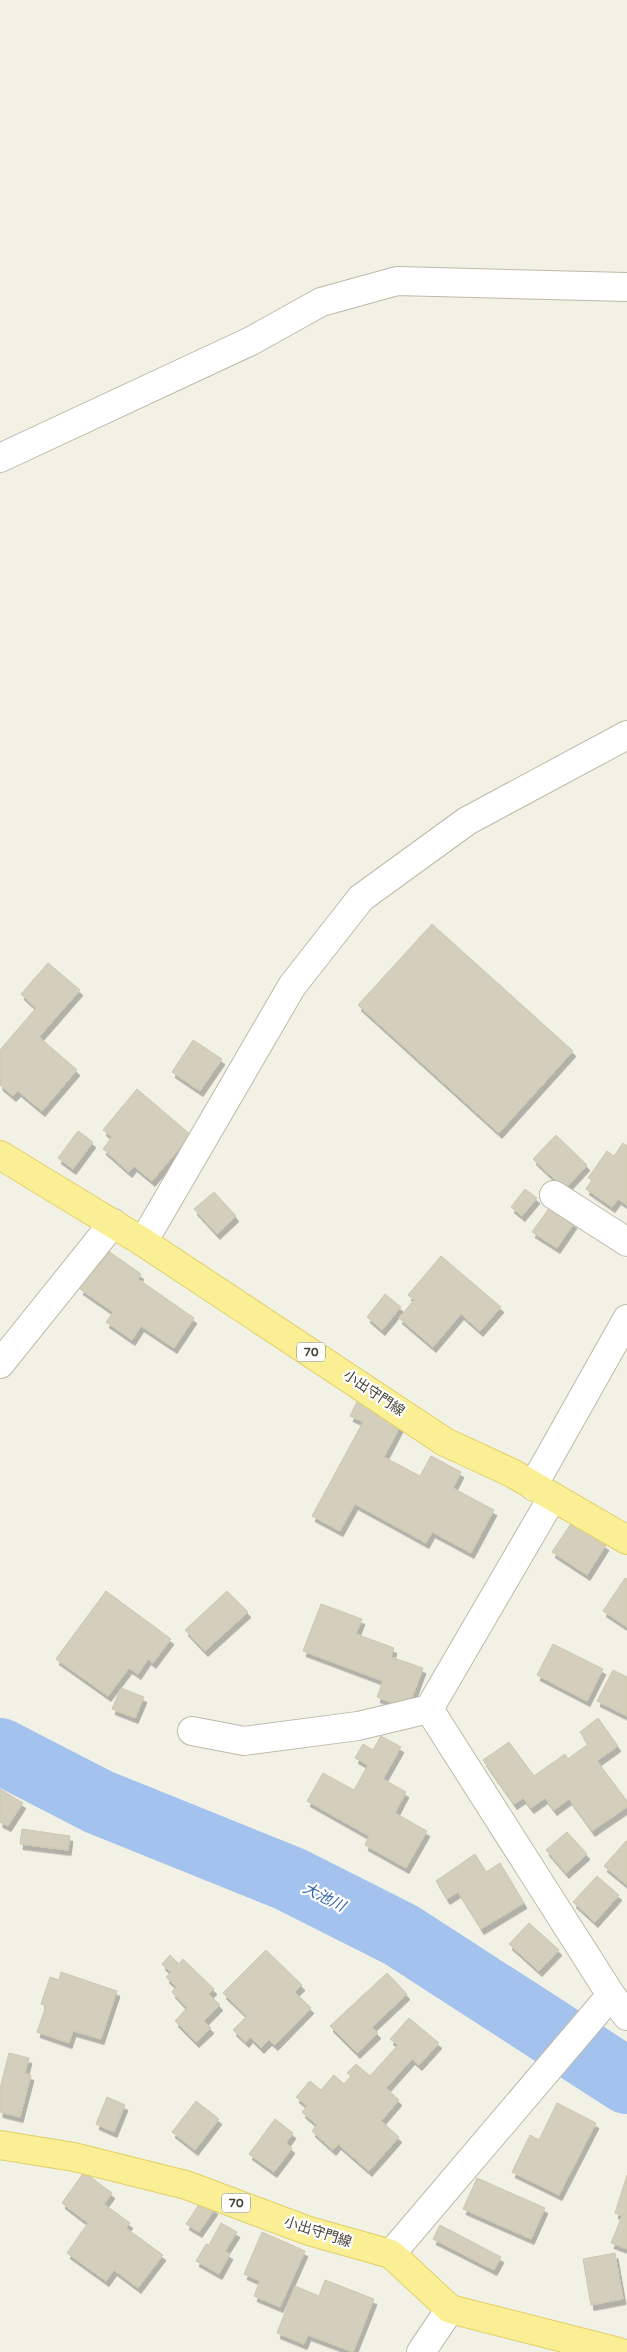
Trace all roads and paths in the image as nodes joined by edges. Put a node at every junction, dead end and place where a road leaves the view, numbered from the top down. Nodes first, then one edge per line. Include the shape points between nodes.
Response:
1 (627, 287) edge
2 (0, 458) edge
3 (627, 734) edge
4 (0, 1155) edge
5 (554, 1196) dead end
6 (113, 1223) junction
7 (142, 1242) junction
8 (627, 1242) edge
9 (627, 1320) edge
10 (0, 1364) edge
11 (542, 1492) junction
12 (627, 1540) edge
13 (429, 1709) junction
14 (192, 1731) dead end
15 (619, 2005) edge
16 (0, 2145) edge
17 (391, 2254) junction
18 (450, 2309) junction
19 (421, 2352) edge
20 (619, 2352) edge

1 - 2 street via 397,281 321,302 251,341
3 - 7 street via 467,821 361,898 292,986
4 - 6 main road, 小出守門線 / 70
5 - 8 street
6 - 7 main road, 小出守門線 / 70
6 - 10 street
7 - 11 main road, 小出守門線 / 70 via 445,1442 512,1473
9 - 11 street
11 - 12 main road, 小出守門線 / 70
11 - 13 street
13 - 14 street via 358,1726 244,1741
13 - 15 street
15 - 17 street
16 - 17 main road, 小出守門線 / 70 via 74,2157 186,2185 309,2231
17 - 18 main road, 小出守門線 / 70
18 - 19 street
18 - 20 main road, 小出守門線 / 70

